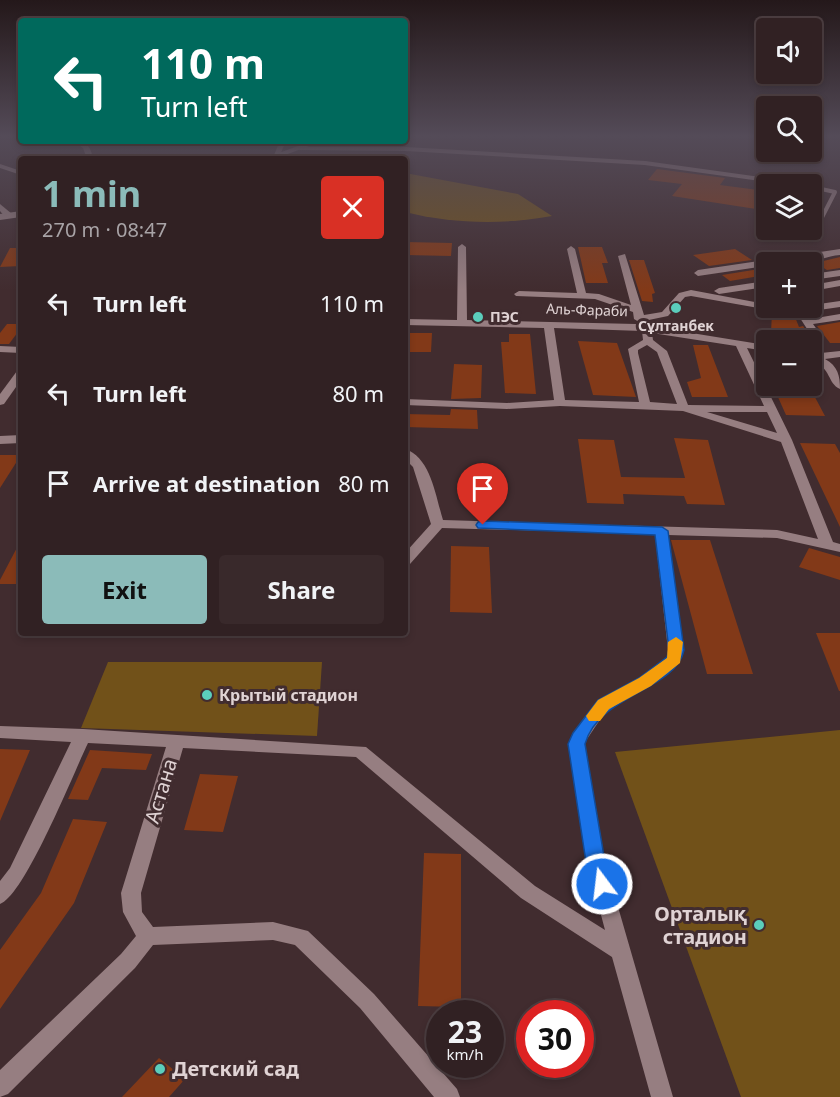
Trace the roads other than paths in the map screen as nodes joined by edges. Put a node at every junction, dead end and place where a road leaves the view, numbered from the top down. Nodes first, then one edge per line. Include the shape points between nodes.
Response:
1 (822, 188) edge
2 (0, 206) edge
3 (4, 216) edge
4 (822, 217) edge
5 (462, 247) dead end
6 (571, 249) dead end
7 (840, 252) edge
8 (822, 254) edge
9 (622, 256) dead end
10 (756, 264) edge
11 (698, 273) dead end
12 (840, 273) edge
13 (822, 276) edge
14 (840, 284) edge
15 (756, 285) edge
16 (822, 287) edge
17 (719, 291) dead end
18 (519, 294) dead end
19 (582, 296) junction
20 (840, 304) edge
21 (756, 305) edge
22 (822, 308) edge
23 (822, 315) edge
24 (840, 316) edge
25 (637, 319) junction
26 (408, 322) edge
27 (462, 323) junction
28 (548, 324) junction
29 (647, 328) junction
30 (648, 341) junction
31 (740, 343) junction
32 (756, 346) edge
33 (0, 349) edge
34 (18, 351) edge
35 (840, 354) edge
36 (822, 356) edge
37 (822, 362) edge
38 (18, 377) edge
39 (840, 386) edge
40 (0, 402) edge
41 (408, 402) edge
42 (560, 404) junction
43 (645, 405) junction
44 (684, 408) junction
45 (772, 409) junction
46 (0, 440) edge
47 (18, 440) edge
48 (786, 440) junction
49 (408, 456) edge
50 (438, 524) junction
51 (662, 531) junction
52 (834, 547) edge
53 (408, 558) edge
54 (0, 732) edge
55 (83, 735) junction
56 (176, 742) junction
57 (0, 896) edge
58 (148, 936) junction
59 (621, 951) junction
60 (0, 1086) edge
61 (449, 1097) edge
62 (662, 1097) edge

1 - 4 lane via 834,192
2 - 3 street
5 - 27 street
6 - 19 street
7 - 8 street
9 - 25 street
10 - 11 street
12 - 13 street
14 - 16 street
15 - 17 street
18 - 19 street
19 - 25 street via 601,297
20 - 22 street
21 - 25 street via 691,293 682,295 668,314
23 - 24 street
25 - 28 street, Аль-Фараби
25 - 29 street, Аль-Фараби
26 - 27 street, Аль-Фараби
27 - 28 street, Аль-Фараби
28 - 42 street
29 - 30 street
29 - 31 street, Аль-Фараби
30 - 43 street via 633,349
30 - 44 street via 662,351
31 - 32 street, Аль-Фараби
31 - 45 street
33 - 34 street
35 - 36 street
37 - 39 street via 829,365
38 - 40 street
41 - 42 street
42 - 43 street
43 - 44 street
44 - 45 street
44 - 48 street
45 - 48 street
46 - 47 street
48 - 52 street
49 - 50 street via 418,466
50 - 51 street
50 - 53 street
51 - 52 street via 777,534
51 - 59 street via 674,660 645,682 604,704 577,744 596,862
54 - 55 street, Астана
55 - 56 street, Астана
55 - 57 street via 17,874
56 - 58 street, Астана via 131,893 130,909
56 - 59 street via 360,751 528,892
58 - 60 street via 128,961
58 - 61 street via 273,931 300,937 367,1001
59 - 62 street

